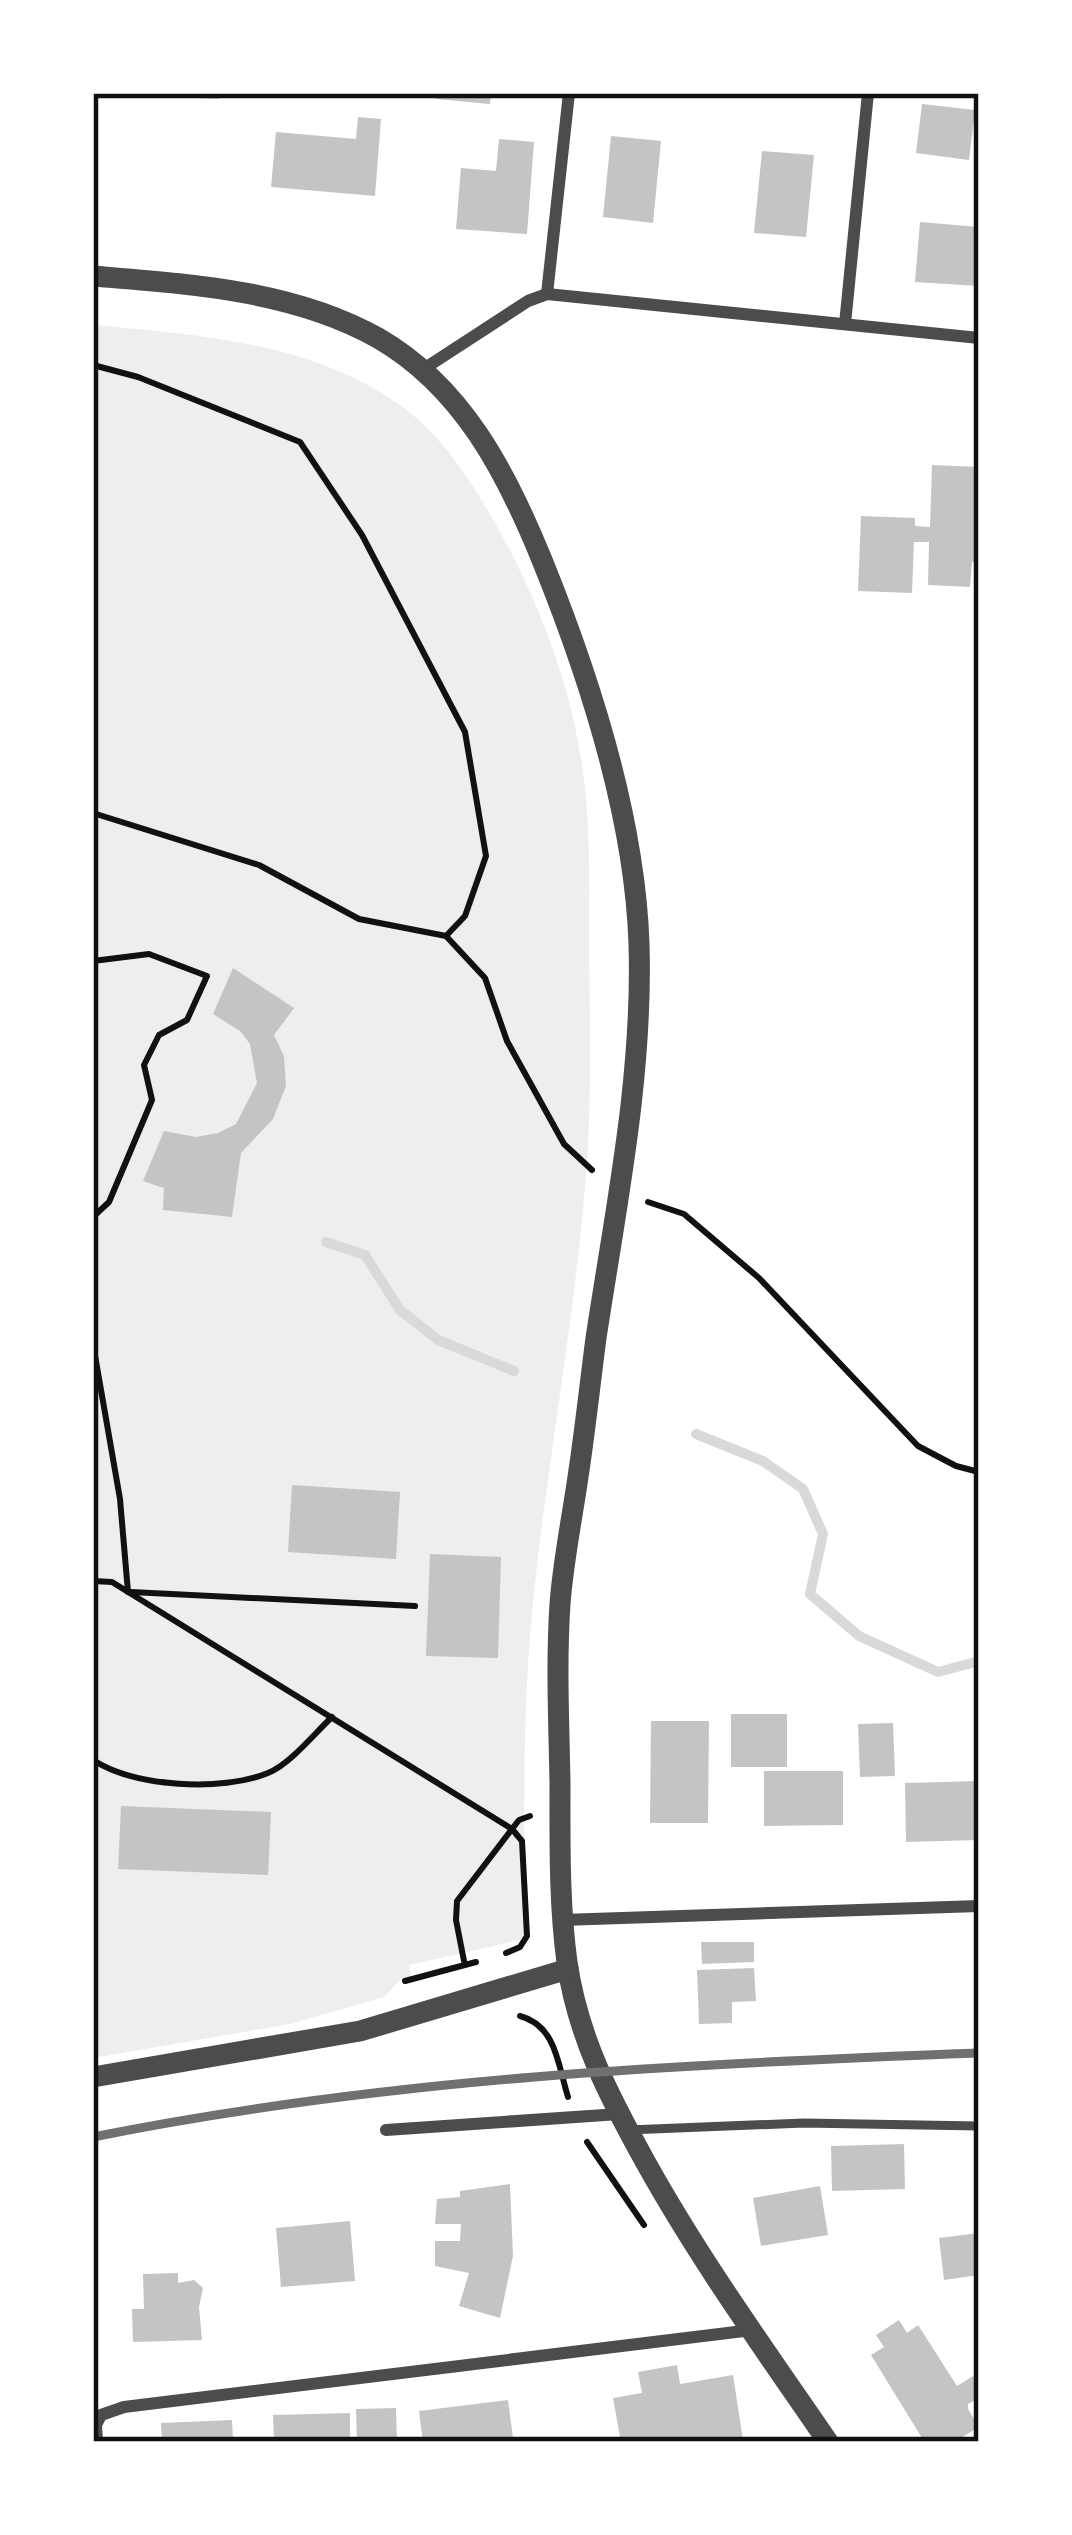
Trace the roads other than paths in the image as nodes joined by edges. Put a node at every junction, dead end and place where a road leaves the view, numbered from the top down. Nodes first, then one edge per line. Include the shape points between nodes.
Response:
1 (569, 93) edge
2 (868, 93) edge
3 (93, 276) edge
4 (547, 294) junction
5 (845, 325) junction
6 (979, 338) edge
7 (422, 370) junction
8 (979, 1906) edge
9 (562, 1920) junction
10 (568, 1969) junction
11 (93, 2077) edge
12 (623, 2122) junction
13 (979, 2126) edge
14 (386, 2130) dead end
15 (752, 2330) junction
16 (97, 2442) edge
17 (828, 2442) edge

1 - 4 street
2 - 5 street
3 - 7 street via 309,309 382,340
4 - 5 street
4 - 7 street
5 - 6 street
7 - 9 street via 502,470 562,611 601,735 639,943 636,1068 560,1603
8 - 9 street
9 - 10 street
10 - 11 street via 361,2031
10 - 12 street via 595,2071
12 - 13 lane
12 - 14 street
12 - 15 street
15 - 16 street via 124,2407 101,2415
15 - 17 street

